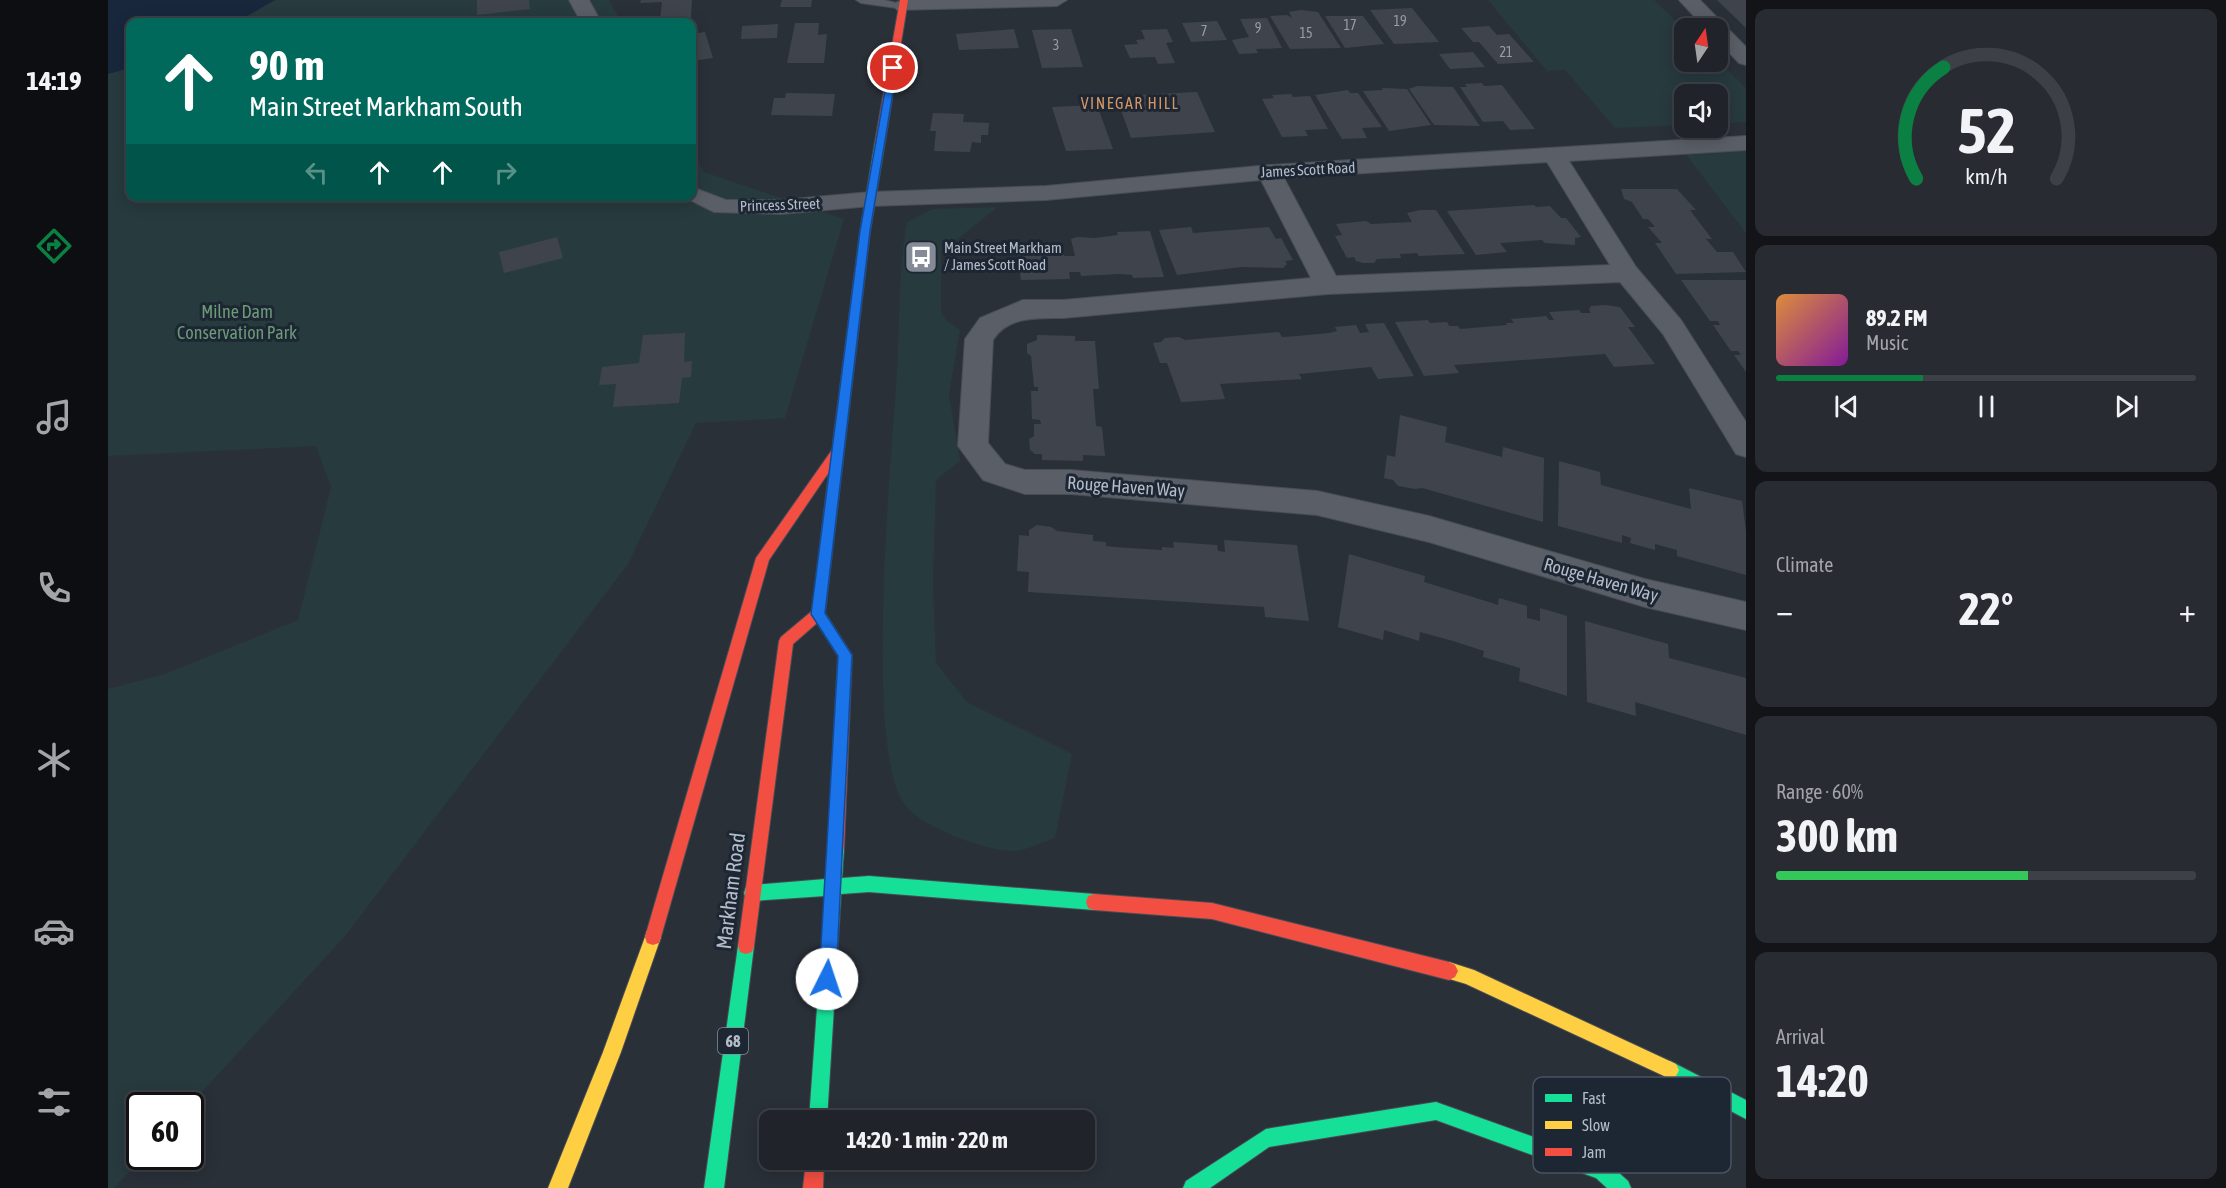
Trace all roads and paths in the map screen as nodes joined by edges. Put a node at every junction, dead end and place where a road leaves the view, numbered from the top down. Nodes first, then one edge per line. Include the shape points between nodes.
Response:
1 (579, 0) edge
2 (861, 0) edge
3 (1057, 0) edge
4 (1689, 0) edge
5 (904, 3) edge
6 (589, 18) edge
7 (1706, 18) edge
8 (1728, 40) edge
9 (1746, 59) edge
10 (1746, 144) edge
11 (1555, 157) junction
12 (1269, 172) junction
13 (696, 196) edge
14 (870, 199) junction
15 (1627, 273) junction
16 (1328, 285) junction
17 (1746, 446) edge
18 (836, 453) junction
19 (818, 614) junction
20 (1746, 616) edge
21 (834, 885) junction
22 (752, 893) junction
23 (1686, 1077) edge
24 (1731, 1101) edge
25 (819, 1110) edge
26 (1746, 1110) edge
27 (1533, 1146) edge
28 (814, 1170) edge
29 (1604, 1173) edge
30 (558, 1188) edge
31 (714, 1188) edge
32 (813, 1188) edge
33 (1193, 1188) edge
34 (1621, 1188) edge

1 - 6 street
2 - 5 lane
3 - 5 street
4 - 7 street
5 - 14 main road
8 - 9 street
10 - 11 street, James Scott Road
11 - 12 street, James Scott Road
11 - 15 street
12 - 14 street, James Scott Road via 1046,193
12 - 16 street
13 - 14 street, Princess Street via 726,207 781,207
14 - 18 main road
15 - 16 street, Rouge Haven Way
15 - 17 street via 1672,327
16 - 20 street, Rouge Haven Way via 1063,309 1023,309 989,324 979,339 973,446 994,472 1025,482 1071,482 1317,503 1429,529 1645,593
18 - 19 main road
18 - 30 main road via 763,558 662,913
19 - 21 main road via 845,655
19 - 22 main road, Markham Road / 68 via 786,641
21 - 22 main road
21 - 23 main road via 869,884 1223,914 1468,975
21 - 25 main road
22 - 31 main road, Markham Road / 68
24 - 26 main road
27 - 33 main road via 1436,1111 1266,1138
28 - 32 main road
29 - 34 main road

